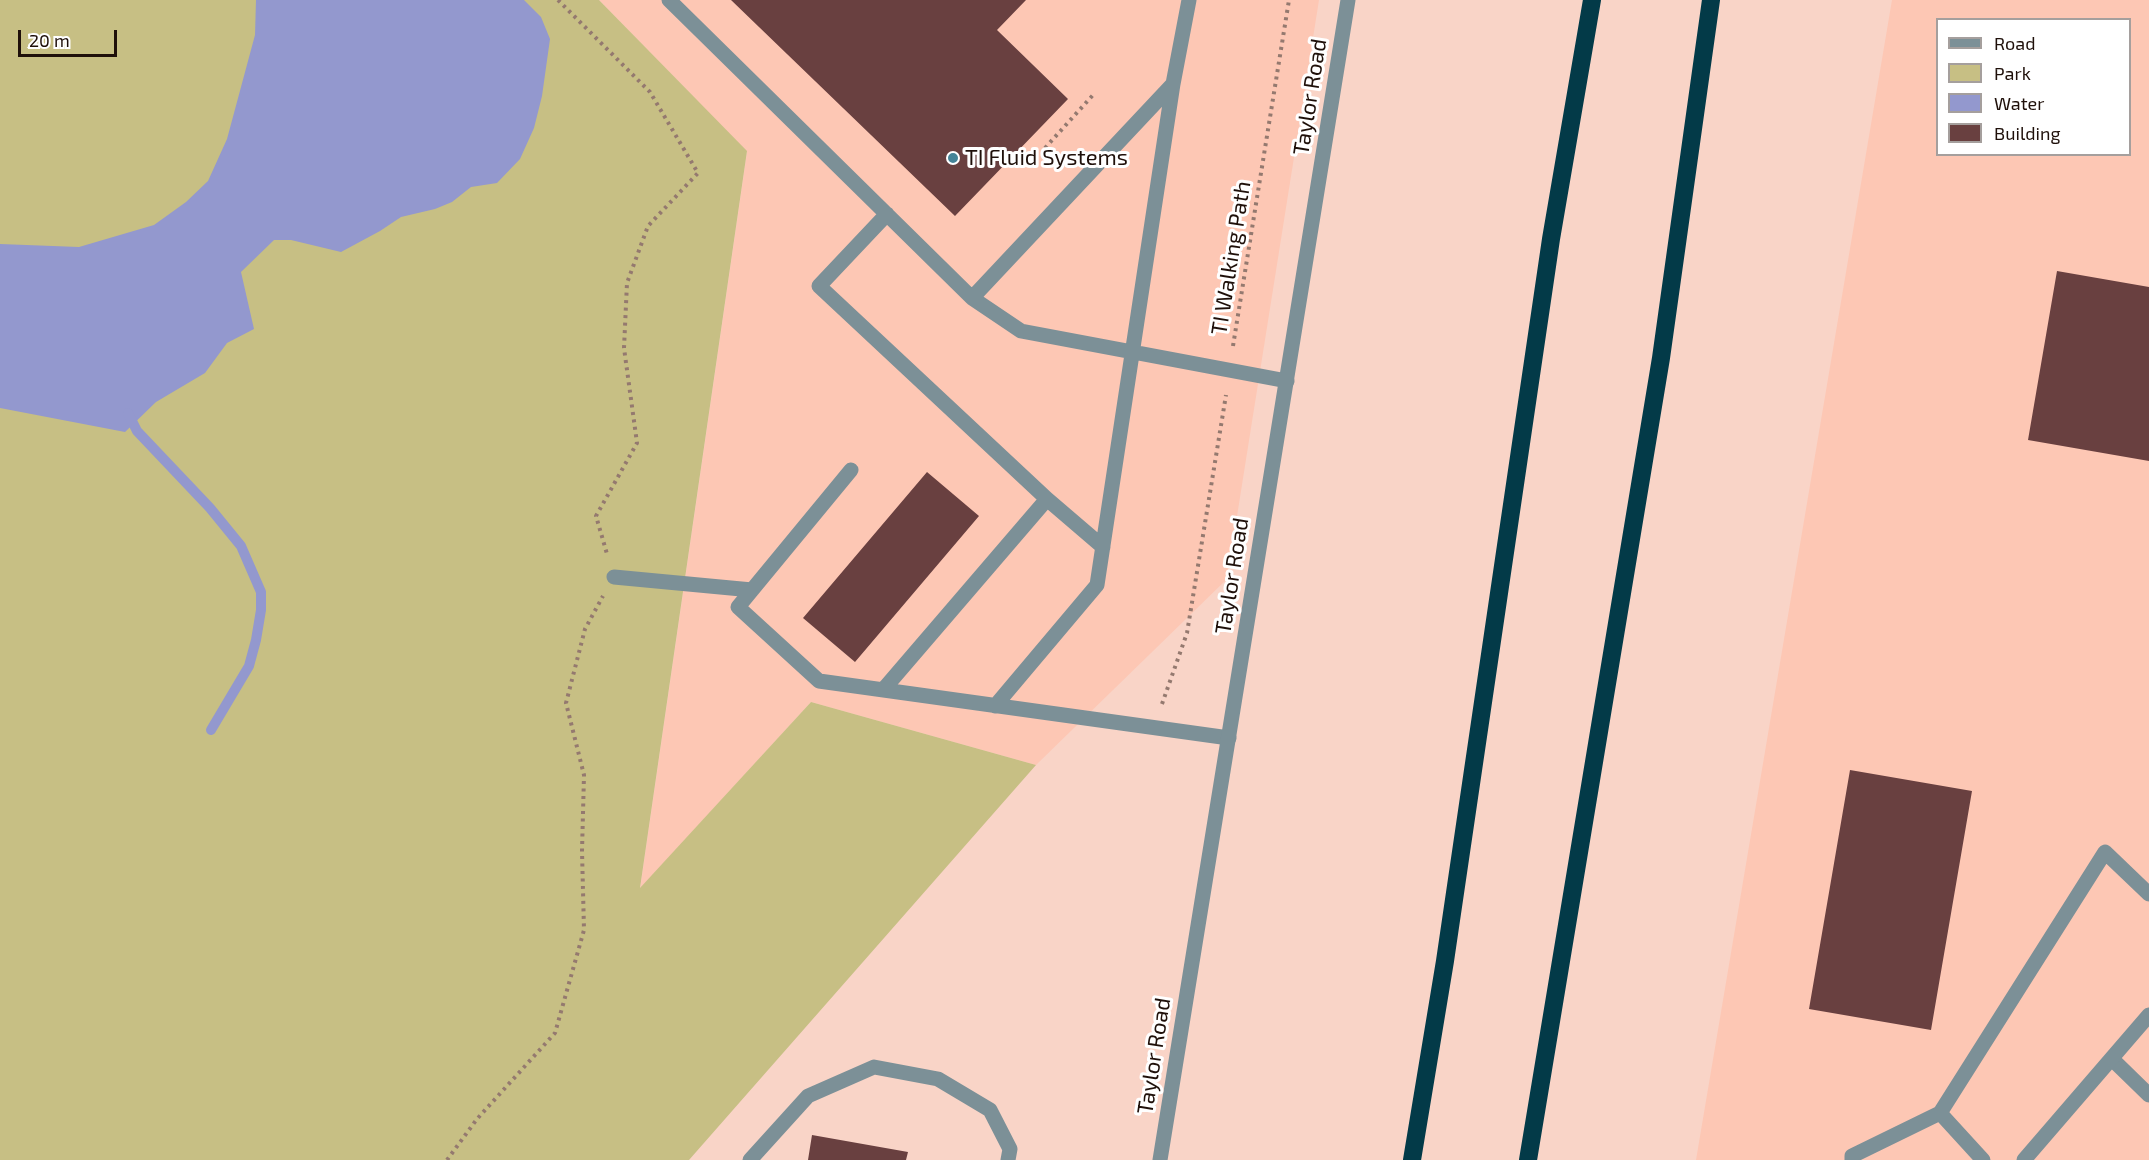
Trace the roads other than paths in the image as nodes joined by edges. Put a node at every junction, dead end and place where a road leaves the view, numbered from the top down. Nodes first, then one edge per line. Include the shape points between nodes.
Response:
1 (669, 0) edge
2 (1189, 0) edge
3 (1348, 0) edge
4 (1592, 0) edge
5 (1711, 0) edge
6 (1173, 84) junction
7 (887, 214) junction
8 (972, 298) junction
9 (1133, 351) junction
10 (1287, 381) junction
11 (851, 470) dead end
12 (1047, 499) junction
13 (1103, 547) junction
14 (614, 577) dead end
15 (752, 590) junction
16 (883, 690) junction
17 (995, 706) junction
18 (1228, 738) junction
19 (2149, 894) edge
20 (2149, 1015) edge
21 (2112, 1059) junction
22 (2149, 1095) edge
23 (1940, 1113) junction
24 (750, 1160) edge
25 (1008, 1160) edge
26 (1160, 1160) edge
27 (1412, 1160) edge
28 (1528, 1160) edge
29 (1852, 1160) edge
30 (1983, 1160) edge
31 (2024, 1160) edge

1 - 7 street
2 - 6 street
3 - 10 street, Taylor Road
4 - 27 highway via 1551,239
5 - 28 highway via 1660,358
6 - 8 street
6 - 9 street
7 - 8 street
7 - 12 street via 819,286
8 - 9 street via 1022,331
9 - 10 street
9 - 13 street
10 - 18 street, Taylor Road
11 - 15 street
12 - 13 street
12 - 16 street
13 - 17 street via 1097,585
14 - 15 street
15 - 16 street via 738,607 819,681
16 - 17 street
17 - 18 street
18 - 26 street, Taylor Road
19 - 23 street via 2105,852
20 - 21 street
21 - 22 street
21 - 31 street
23 - 29 street via 1852,1156
23 - 30 street
24 - 25 street via 808,1096 874,1067 938,1079 990,1110 1010,1149

